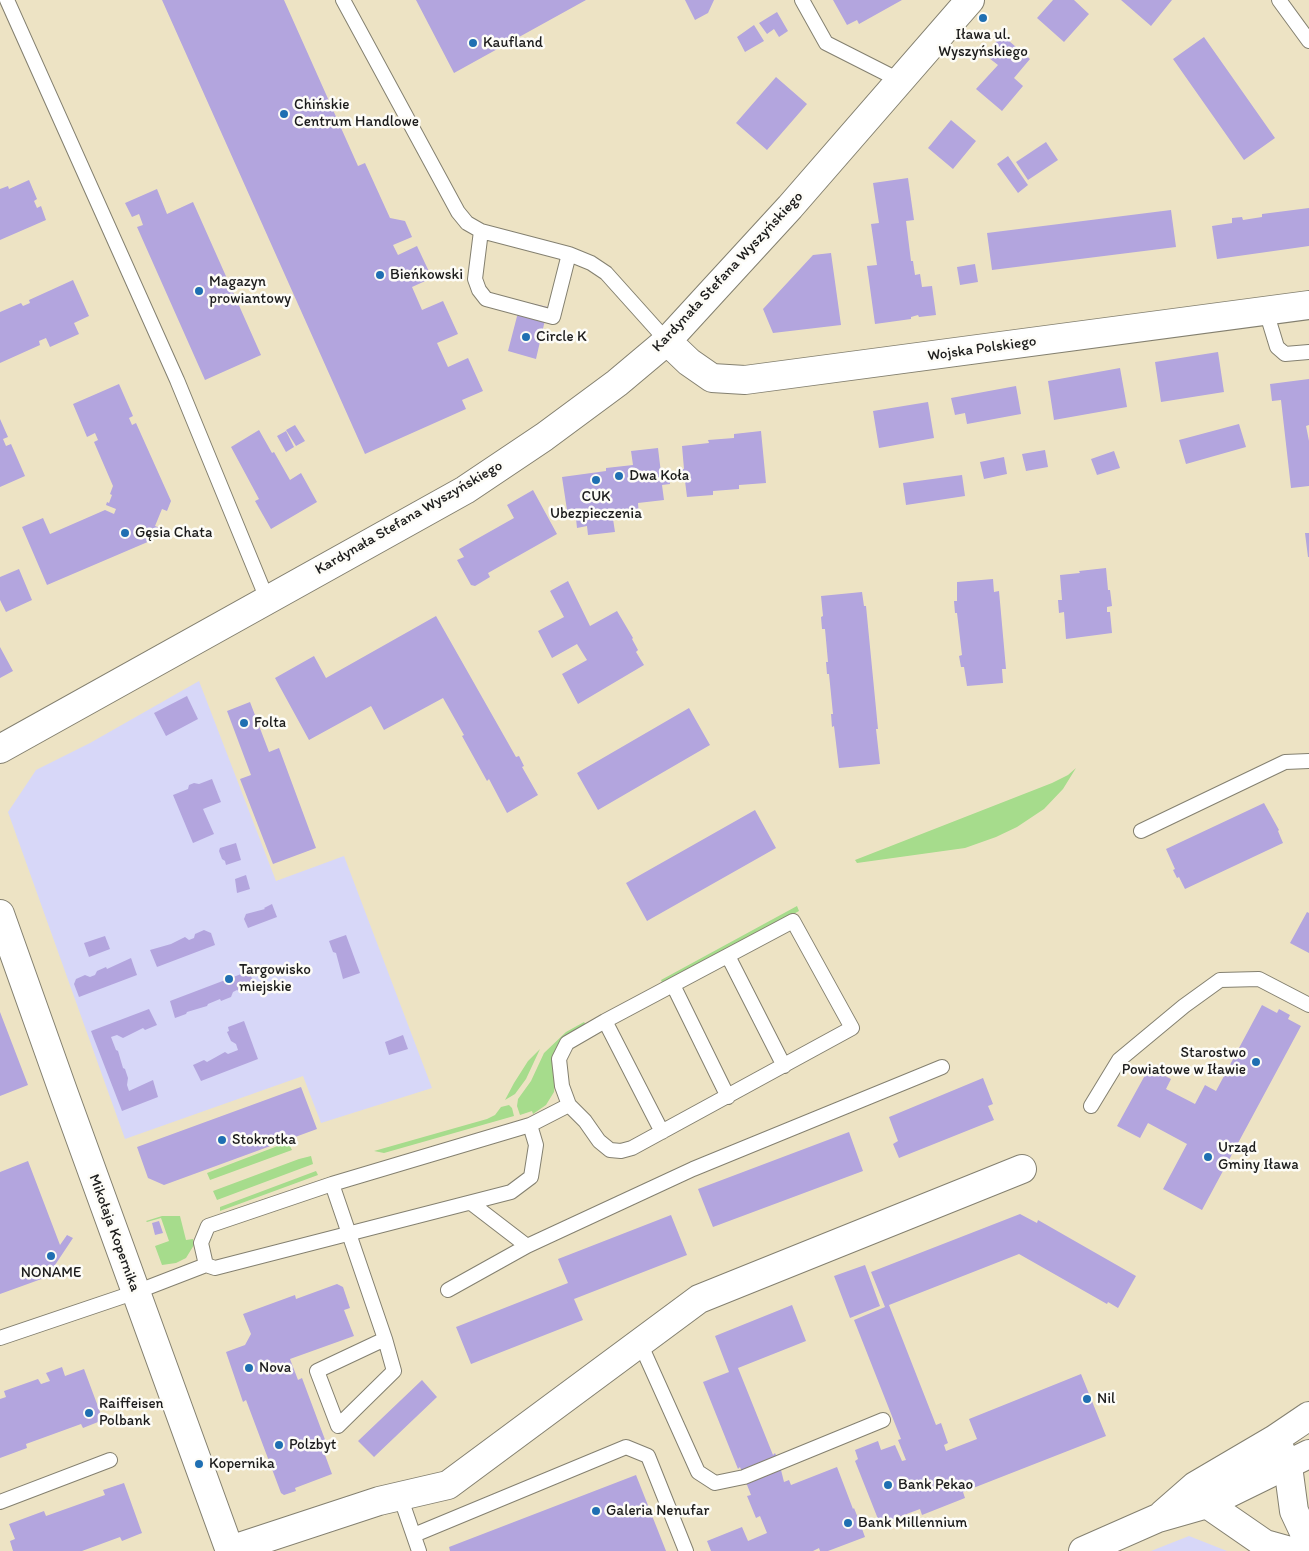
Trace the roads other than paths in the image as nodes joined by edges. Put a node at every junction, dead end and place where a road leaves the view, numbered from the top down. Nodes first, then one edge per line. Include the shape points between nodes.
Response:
1 (7, 0) edge
2 (343, 0) edge
3 (802, 0) edge
4 (970, 0) edge
5 (1280, 0) edge
6 (1309, 41) edge
7 (901, 81) junction
8 (481, 231) junction
9 (569, 254) junction
10 (1309, 305) edge
11 (1266, 311) junction
12 (667, 341) junction
13 (1309, 352) edge
14 (267, 599) junction
15 (0, 749) edge
16 (1309, 761) edge
17 (1141, 831) dead end
18 (0, 914) edge
19 (728, 956) junction
20 (673, 985) junction
21 (1309, 1005) edge
22 (605, 1021) junction
23 (784, 1066) junction
24 (942, 1067) dead end
25 (728, 1096) junction
26 (570, 1106) junction
27 (1091, 1106) dead end
28 (530, 1125) junction
29 (662, 1132) junction
30 (1022, 1169) dead end
31 (332, 1184) junction
32 (470, 1203) junction
33 (348, 1234) junction
34 (527, 1246) junction
35 (206, 1265) junction
36 (448, 1290) dead end
37 (136, 1292) junction
38 (0, 1338) edge
39 (385, 1339) junction
40 (640, 1343) junction
41 (1309, 1416) edge
42 (884, 1420) dead end
43 (1275, 1439) junction
44 (110, 1460) dead end
45 (1298, 1460) edge
46 (1309, 1487) edge
47 (400, 1496) junction
48 (0, 1502) edge
49 (1208, 1504) junction
50 (1158, 1518) junction
51 (414, 1535) junction
52 (1309, 1543) edge
53 (230, 1550) edge
54 (419, 1551) edge
55 (686, 1551) edge
56 (1083, 1551) edge
57 (1290, 1551) edge

1 - 14 lane via 177,380
2 - 8 lane via 458,212 467,223
3 - 7 lane via 826,43
4 - 7 street, Kardynała Stefana Wyszyńskiego
5 - 6 lane
7 - 12 street, Kardynała Stefana Wyszyńskiego
8 - 9 lane
8 - 9 lane via 475,279 486,300 553,317
9 - 12 lane via 606,273
10 - 11 street, Wojska Polskiego
11 - 12 street, Wojska Polskiego via 745,380 712,378
11 - 13 lane via 1277,348 1285,354
12 - 14 street, Kardynała Stefana Wyszyńskiego via 544,437 465,490
14 - 15 street, Kardynała Stefana Wyszyńskiego
16 - 17 lane via 1284,762
18 - 37 street, Mikołaja Kopernika
19 - 20 lane
19 - 23 lane
19 - 23 lane via 792,921 852,1028
20 - 22 lane
20 - 25 lane
21 - 27 lane via 1259,979 1220,980 1119,1060
22 - 26 lane via 567,1043 559,1059 562,1086
22 - 29 lane
23 - 25 lane
24 - 34 lane via 693,1169
25 - 29 lane
26 - 28 lane
26 - 29 lane via 599,1142 610,1150 621,1152
28 - 31 lane
28 - 32 lane via 536,1145 532,1177 511,1192
30 - 40 street via 700,1299
31 - 33 lane
31 - 35 lane via 208,1226 201,1243
32 - 33 lane
32 - 34 lane
33 - 35 lane via 216,1268
33 - 39 lane
34 - 36 lane
35 - 37 lane
37 - 38 lane
37 - 53 street, Mikołaja Kopernika
39 - 39 lane via 317,1371 338,1426 394,1370
40 - 42 lane via 698,1472 715,1483 744,1478
40 - 47 street via 448,1485
41 - 43 street
43 - 45 street
43 - 50 street via 1195,1486
44 - 48 lane
45 - 46 street
45 - 49 street
45 - 52 street via 1294,1511
47 - 51 lane
47 - 53 street
49 - 50 street
49 - 57 street via 1265,1544
50 - 56 street
51 - 54 lane
51 - 55 lane via 626,1447 648,1456

